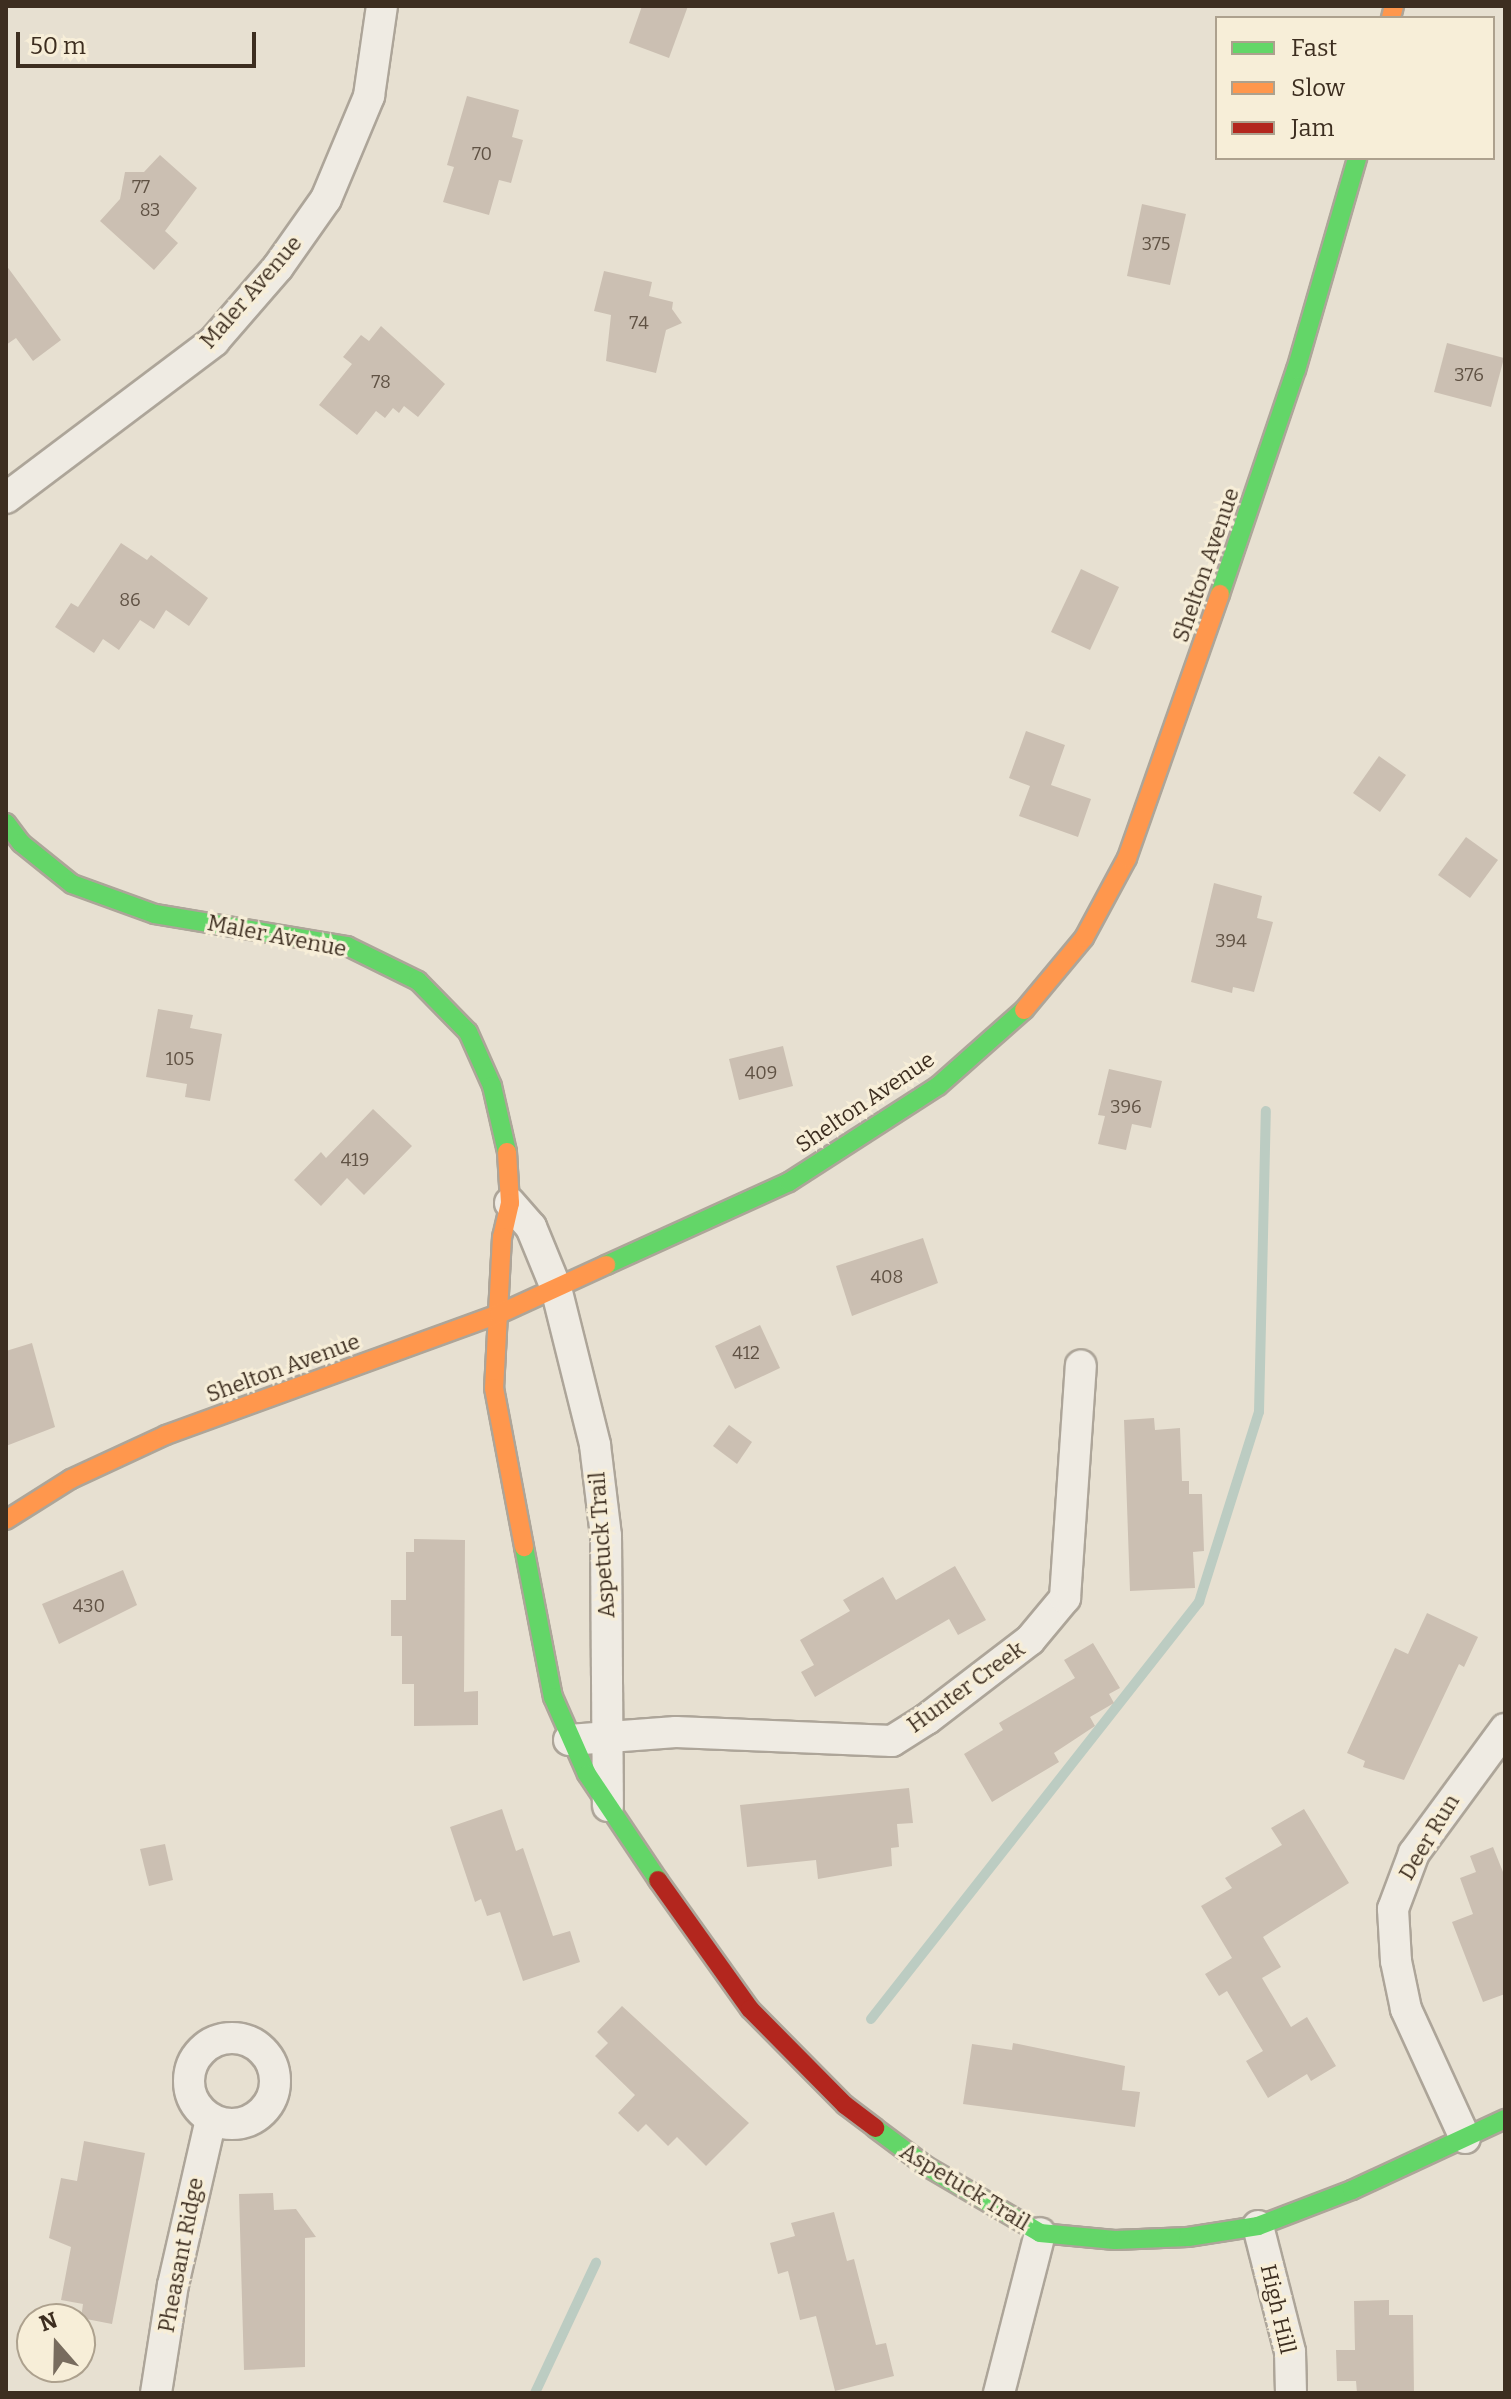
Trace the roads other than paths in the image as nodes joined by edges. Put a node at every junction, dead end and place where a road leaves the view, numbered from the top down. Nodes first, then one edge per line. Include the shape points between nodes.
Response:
1 (382, 6) edge
2 (1356, 160) edge
3 (6, 498) edge
4 (6, 823) edge
5 (510, 1203) junction
6 (556, 1288) junction
7 (499, 1314) junction
8 (1081, 1366) dead end
9 (6, 1520) edge
10 (1505, 1729) edge
11 (610, 1733) junction
12 (569, 1740) junction
13 (608, 1806) junction
14 (211, 2119) dead end
15 (1505, 2119) edge
16 (1465, 2138) junction
17 (1258, 2226) junction
18 (1040, 2233) junction
19 (156, 2393) edge
20 (999, 2393) edge
21 (1291, 2393) edge

1 - 3 street, Maler Avenue via 369,96 326,199 278,267 214,341
2 - 6 street, Shelton Avenue via 1296,370 1189,692 1127,858 1084,938 1042,995 938,1086 789,1182
4 - 5 street, Maler Avenue via 21,843 72,884 155,914 347,946 418,981 468,1032 492,1086 508,1156
5 - 6 street via 531,1227
5 - 7 street, Maler Avenue via 502,1237
6 - 7 street, Shelton Avenue
6 - 11 street, Aspetuck Trail via 589,1416 604,1505
7 - 9 street, Shelton Avenue via 166,1435 71,1479
7 - 12 street, Aspetuck Trail via 494,1388 553,1697
8 - 11 street, Hunter Creek via 1065,1598 1030,1640 892,1741
10 - 16 street, Deer Run via 1420,1843 1393,1909 1403,1998
11 - 12 street, Hunter Creek
11 - 13 street, Aspetuck Trail
12 - 13 street, Aspetuck Trail
13 - 18 street, Aspetuck Trail via 750,2009 845,2105 926,2166
14 - 19 street, Pheasant Ridge via 173,2285
15 - 16 street, Aspetuck Trail
16 - 17 street, Aspetuck Trail
17 - 18 street, Aspetuck Trail via 1188,2237 1115,2240
17 - 21 street, High Hill via 1290,2352
18 - 20 street

